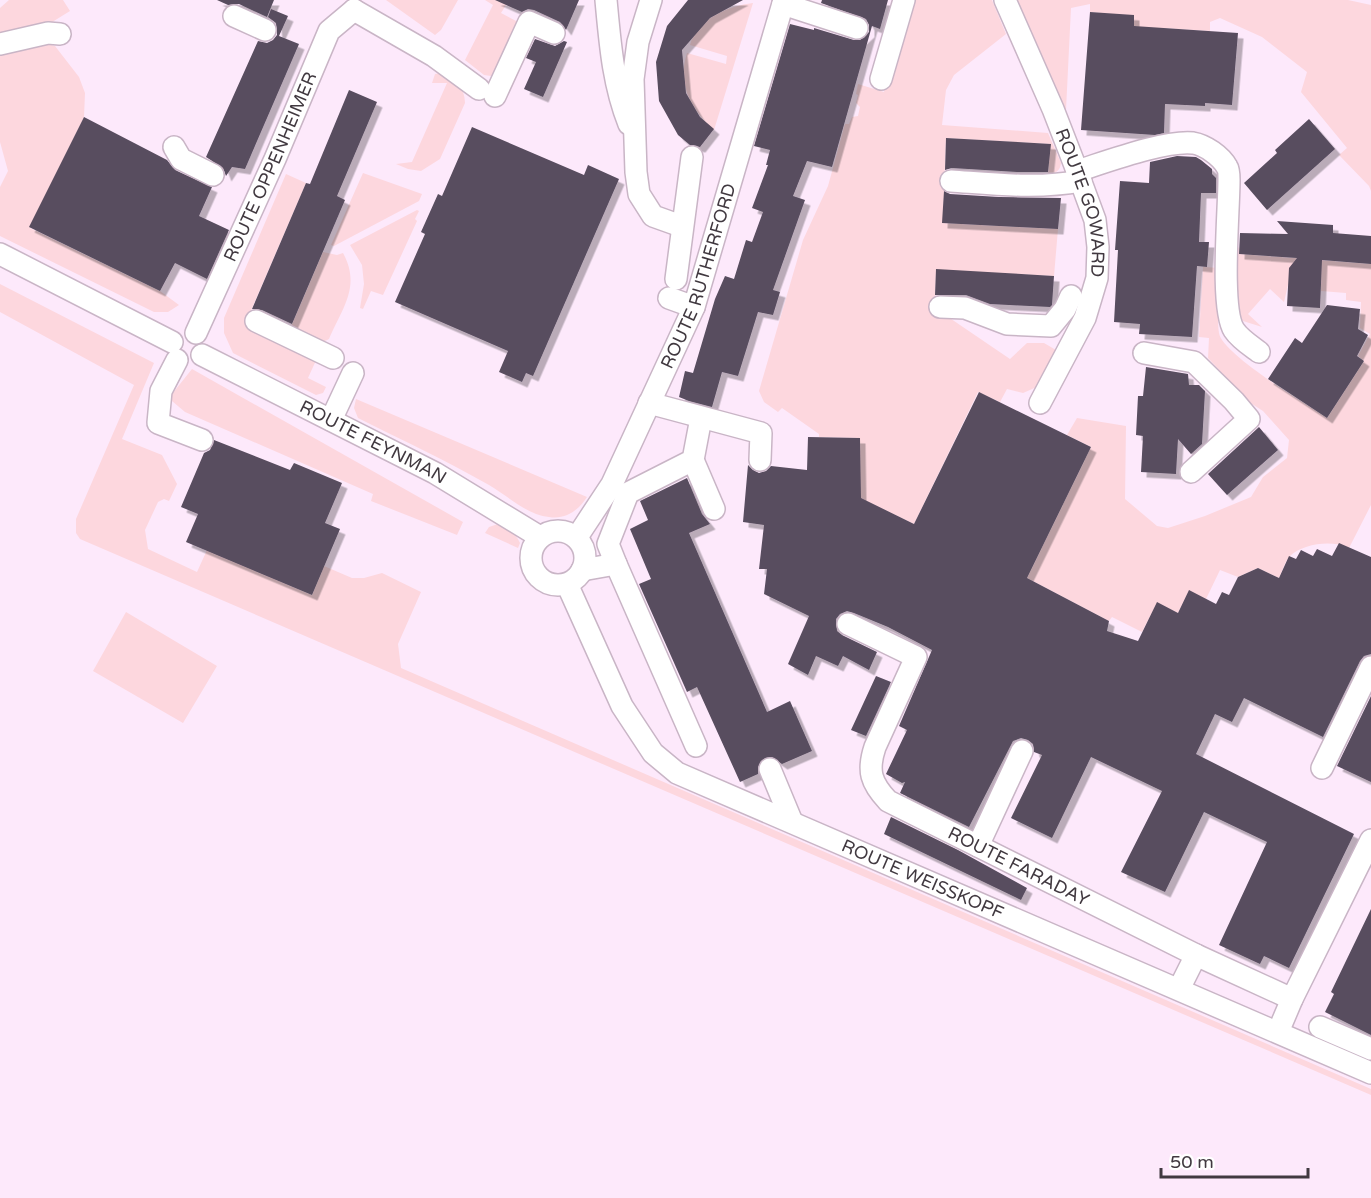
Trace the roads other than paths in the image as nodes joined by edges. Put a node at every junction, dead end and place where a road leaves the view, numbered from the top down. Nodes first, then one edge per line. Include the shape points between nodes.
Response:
1 (606, 0) edge
2 (651, 0) edge
3 (904, 0) edge
4 (1005, 0) edge
5 (783, 2) edge
6 (355, 5) edge
7 (234, 16) dead end
8 (857, 28) dead end
9 (265, 30) dead end
10 (554, 33) dead end
11 (60, 34) dead end
12 (0, 44) edge
13 (881, 79) dead end
14 (636, 142) junction
15 (174, 147) dead end
16 (692, 157) dead end
17 (213, 175) dead end
18 (1079, 176) junction
19 (951, 181) dead end
20 (681, 226) junction
21 (0, 254) edge
22 (1071, 297) dead end
23 (694, 307) junction
24 (940, 307) dead end
25 (256, 321) dead end
26 (196, 333) junction
27 (175, 351) junction
28 (1259, 352) dead end
29 (1144, 353) dead end
30 (202, 355) junction
31 (333, 358) dead end
32 (353, 373) dead end
33 (649, 403) junction
34 (1040, 403) dead end
35 (701, 418) junction
36 (331, 420) junction
37 (202, 440) dead end
38 (693, 460) junction
39 (760, 460) dead end
40 (1191, 472) dead end
41 (714, 509) dead end
42 (575, 536) junction
43 (540, 537) junction
44 (616, 564) junction
45 (575, 577) junction
46 (849, 624) dead end
47 (1371, 667) edge
48 (696, 746) dead end
49 (1022, 751) dead end
50 (1322, 768) dead end
51 (770, 769) dead end
52 (792, 822) junction
53 (1371, 840) edge
54 (978, 846) junction
55 (1196, 955) junction
56 (1179, 989) junction
57 (1292, 999) junction
58 (1320, 1027) dead end
59 (1278, 1032) junction
60 (1371, 1049) edge
61 (1371, 1073) edge

1 - 14 street via 620,101
2 - 14 street via 638,42 633,79
3 - 13 street
4 - 18 street, ROUTE GOWARD
5 - 8 street
5 - 23 street, ROUTE RUTHERFORD
6 - 10 street via 487,93 529,21
6 - 26 street, ROUTE OPPENHEIMER via 329,31
7 - 9 street
11 - 12 street
14 - 20 street via 639,194 653,216
15 - 17 street via 181,159
16 - 20 street
18 - 19 street via 1059,186
18 - 28 street via 1147,150 1194,143 1211,151 1227,167 1229,180 1230,320 1235,332
18 - 34 street, ROUTE GOWARD via 1095,220 1097,278 1085,318
20 - 23 street via 672,289
21 - 27 street
22 - 24 street via 1051,326 1007,324 965,308
23 - 33 street, ROUTE RUTHERFORD
25 - 31 street
26 - 27 street via 181,332
26 - 30 street via 204,348
27 - 30 street via 184,363
27 - 37 street via 161,391 158,423
29 - 40 street via 1194,362 1249,419
30 - 36 street, ROUTE FEYNMAN
32 - 36 street
33 - 35 street
33 - 42 street, ROUTE RUTHERFORD via 612,484
35 - 38 street
35 - 39 street via 761,433
36 - 43 street, ROUTE FEYNMAN via 435,473
38 - 41 street
38 - 44 street via 628,492 608,544
42 - 43 street via 561,530
42 - 45 street via 584,551 585,564
43 - 45 street via 530,558 539,578 552,585
44 - 45 street
44 - 48 street
45 - 52 street, ROUTE WEISSKOPF via 622,706 653,753 677,773
46 - 54 street, ROUTE FARADAY via 916,657 870,761 876,788 888,801
47 - 50 street
49 - 54 street
51 - 52 street
52 - 56 street, ROUTE WEISSKOPF
53 - 57 street
54 - 55 street, ROUTE FARADAY
55 - 56 street
55 - 57 street, ROUTE FARADAY
56 - 59 street, ROUTE WEISSKOPF
57 - 59 street
58 - 60 street
59 - 61 street, ROUTE WEISSKOPF

